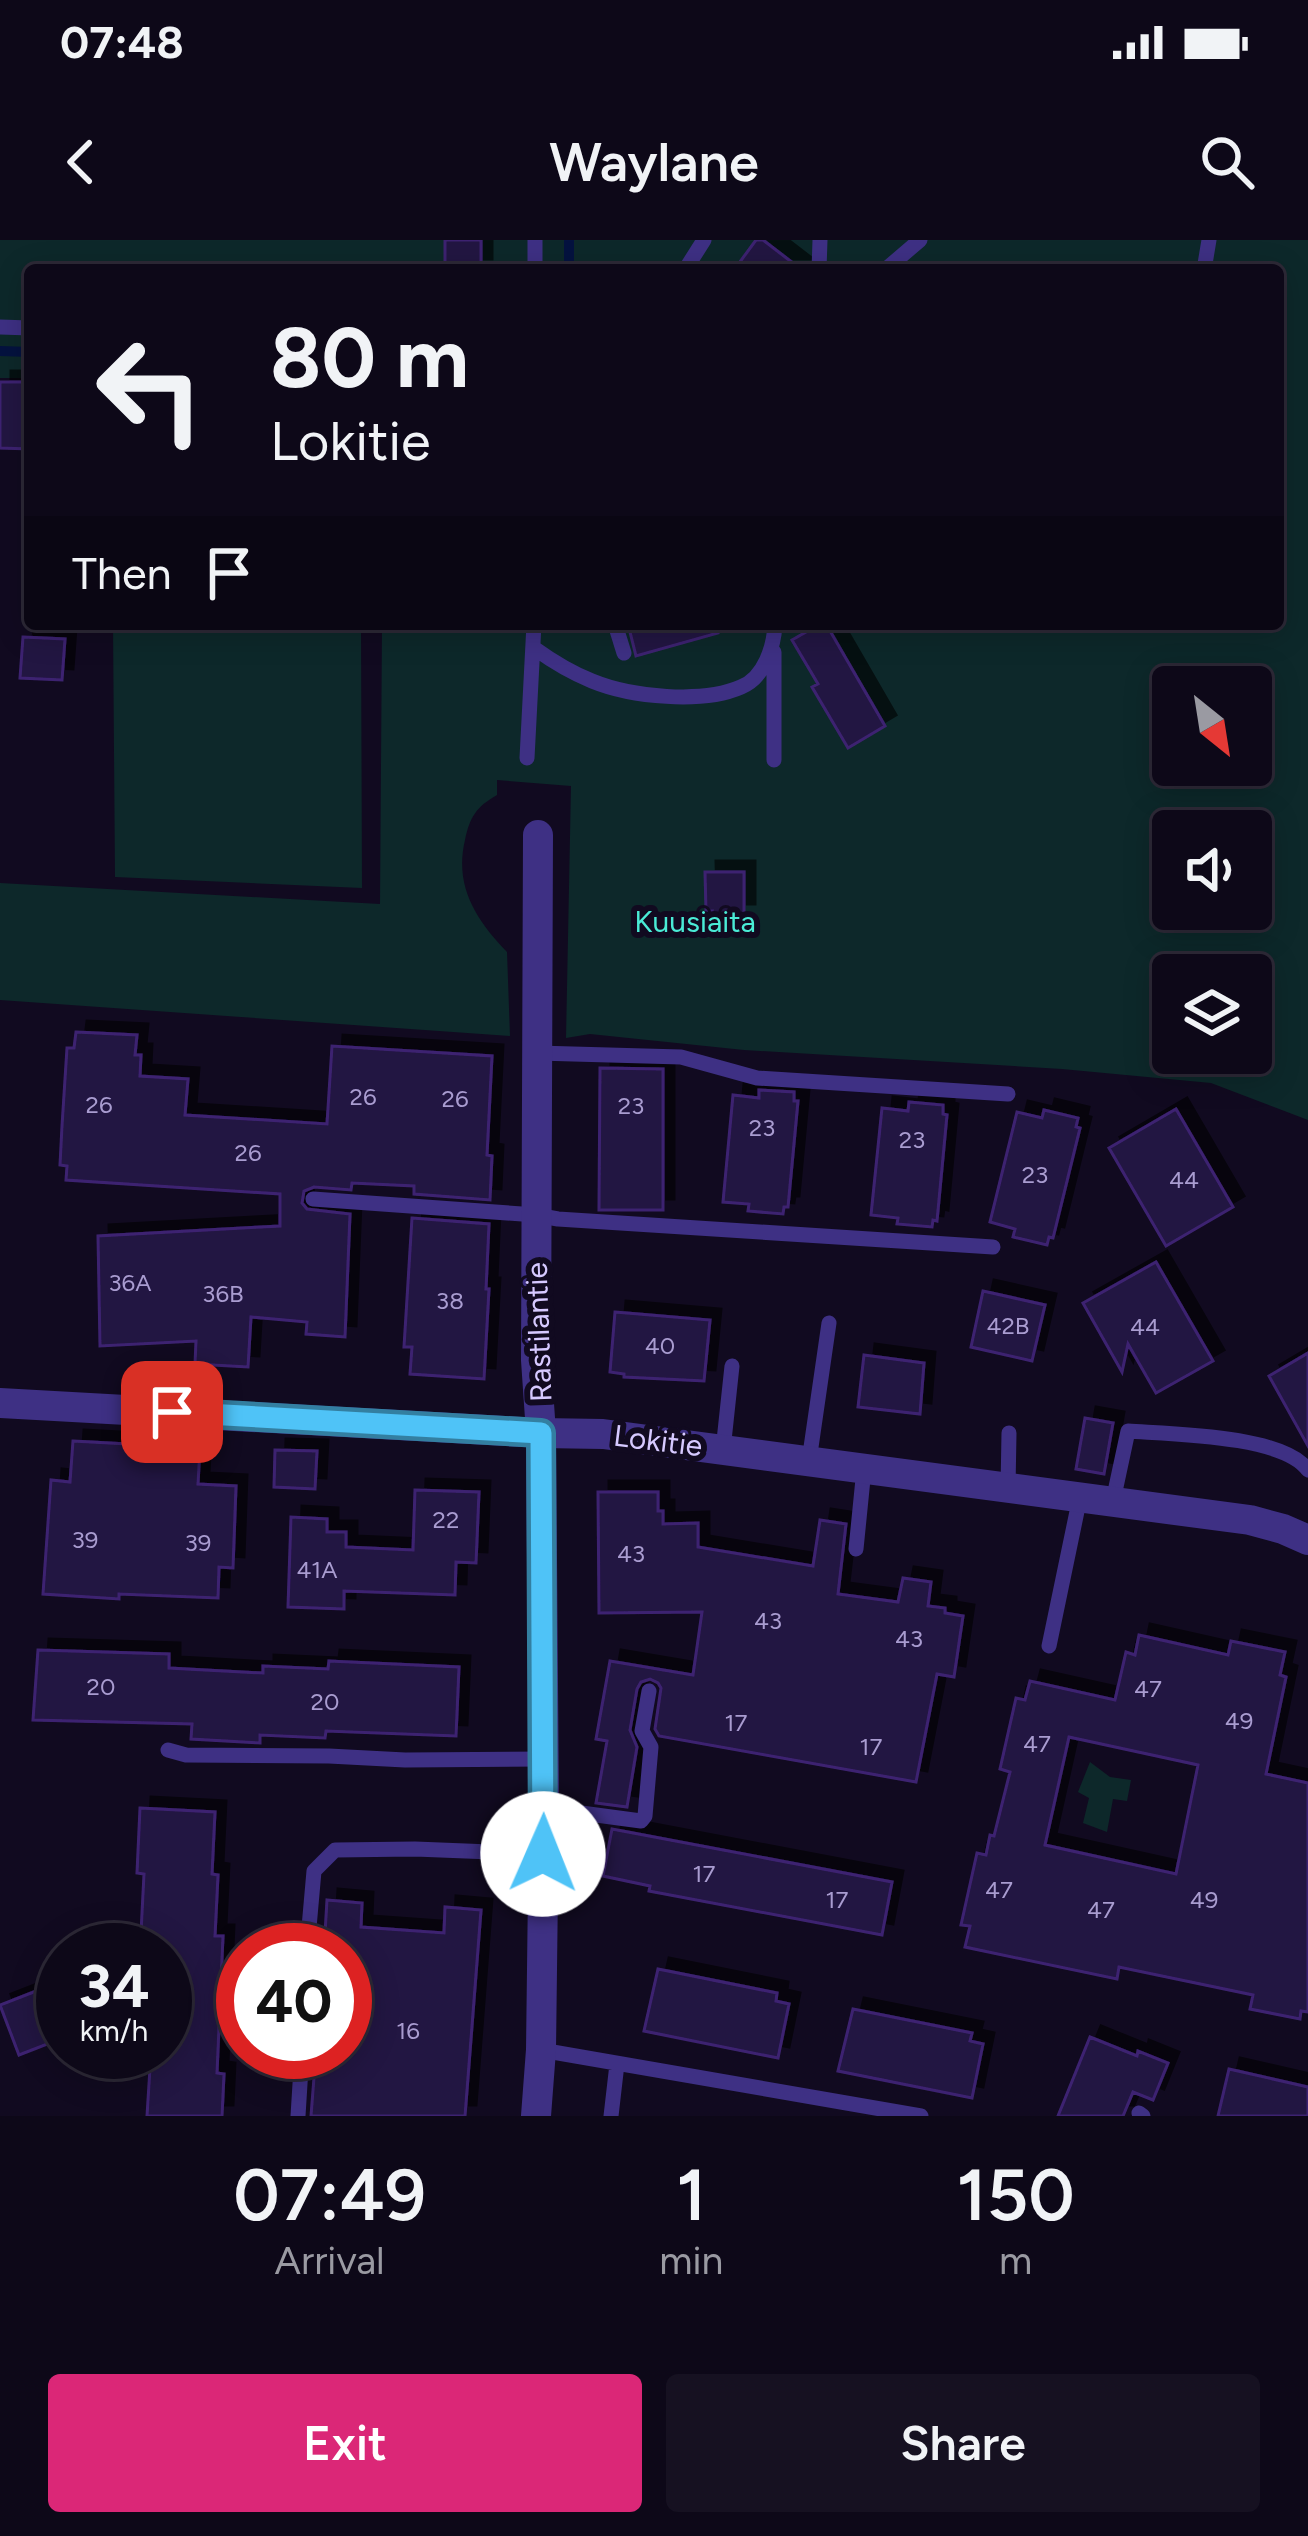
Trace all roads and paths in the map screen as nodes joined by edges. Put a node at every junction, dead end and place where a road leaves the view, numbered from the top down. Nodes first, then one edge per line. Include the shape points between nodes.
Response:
1 (920, 240) edge
2 (892, 264) edge
3 (534, 630) edge
4 (617, 630) edge
5 (775, 630) edge
6 (534, 648) junction
7 (774, 649) junction
8 (624, 653) dead end
9 (527, 758) dead end
10 (774, 760) dead end
11 (538, 835) dead end
12 (537, 1053) junction
13 (1008, 1094) dead end
14 (313, 1198) dead end
15 (536, 1215) junction
16 (993, 1246) dead end
17 (829, 1323) dead end
18 (732, 1366) dead end
19 (0, 1403) edge
20 (541, 1433) junction
21 (1009, 1433) dead end
22 (723, 1450) junction
23 (809, 1461) junction
24 (864, 1469) junction
25 (1308, 1470) edge
26 (1008, 1488) junction
27 (1080, 1497) junction
28 (1113, 1502) junction
29 (1306, 1532) edge
30 (856, 1549) dead end
31 (1049, 1646) dead end
32 (649, 1691) dead end
33 (168, 1750) dead end
34 (544, 1759) junction
35 (544, 1808) junction
36 (543, 1854) junction
37 (309, 1923) edge
38 (541, 2050) junction
39 (617, 2064) junction
40 (300, 2079) edge
41 (298, 2116) edge
42 (536, 2116) edge
43 (611, 2116) edge
44 (922, 2116) edge

1 - 2 lane
3 - 6 lane
4 - 8 lane
5 - 7 lane
6 - 7 lane via 591,681 669,696 741,688
6 - 9 lane
7 - 10 lane
11 - 12 street, Rastilantie
12 - 13 lane via 681,1057 757,1078
12 - 15 street, Rastilantie
14 - 15 lane
15 - 16 lane
15 - 20 street, Rastilantie
17 - 23 lane
18 - 22 lane
19 - 20 street, Lokitie
20 - 22 street, Lokitie
20 - 34 street, Rastilantie
21 - 26 lane
22 - 23 street, Lokitie
23 - 24 street, Lokitie
24 - 26 street, Lokitie
24 - 30 lane
25 - 28 lane via 1270,1448 1128,1431
26 - 27 street, Lokitie
27 - 28 street, Lokitie
27 - 31 lane
28 - 29 street, Lokitie
32 - 35 lane via 641,1821
33 - 34 lane
34 - 35 street, Rastilantie
35 - 36 street, Rastilantie
36 - 37 lane via 335,1850 314,1871
36 - 38 street, Rastilantie
38 - 39 lane
38 - 42 street, Rastilantie
39 - 43 lane
39 - 44 lane
40 - 41 lane

